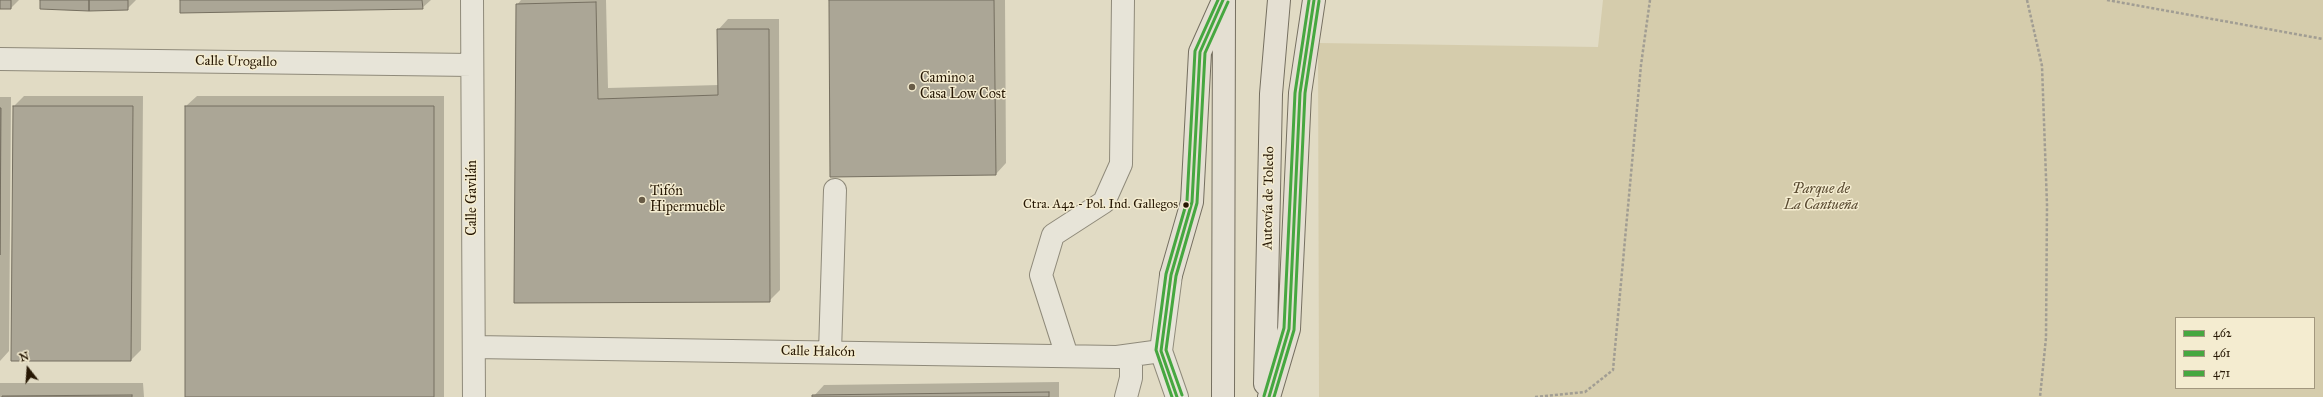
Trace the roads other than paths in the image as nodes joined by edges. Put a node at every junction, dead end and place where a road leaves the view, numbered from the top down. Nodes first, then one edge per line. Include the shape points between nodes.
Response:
1 (472, 0) edge
2 (1123, 0) edge
3 (1223, 0) edge
4 (1279, 0) edge
5 (1314, 0) edge
6 (0, 59) edge
7 (472, 65) junction
8 (835, 190) dead end
9 (1171, 275) joint
10 (474, 348) junction
11 (1161, 351) junction
12 (830, 352) junction
13 (1131, 355) junction
14 (1067, 356) junction
15 (474, 397) edge
16 (1126, 397) edge
17 (1177, 397) edge
18 (1223, 397) edge
19 (1265, 397) edge
20 (1269, 397) edge

1 - 7 street, Calle Gavilán
2 - 14 street via 1121,164 1104,202 1053,235 1041,275
3 - 9 highway via 1200,52 1192,202
3 - 18 highway
4 - 19 highway, Autovía de Toledo via 1271,94
5 - 20 highway via 1300,94 1289,329
6 - 7 street, Calle Urogallo
7 - 10 street, Calle Gavilán
8 - 12 street
9 - 11 street
10 - 12 street, Calle Halcón
10 - 15 street, Calle Gavilán
11 - 13 street, Calle Halcón
11 - 17 street
12 - 14 street, Calle Halcón
13 - 14 street, Calle Halcón
13 - 16 street via 1131,378

